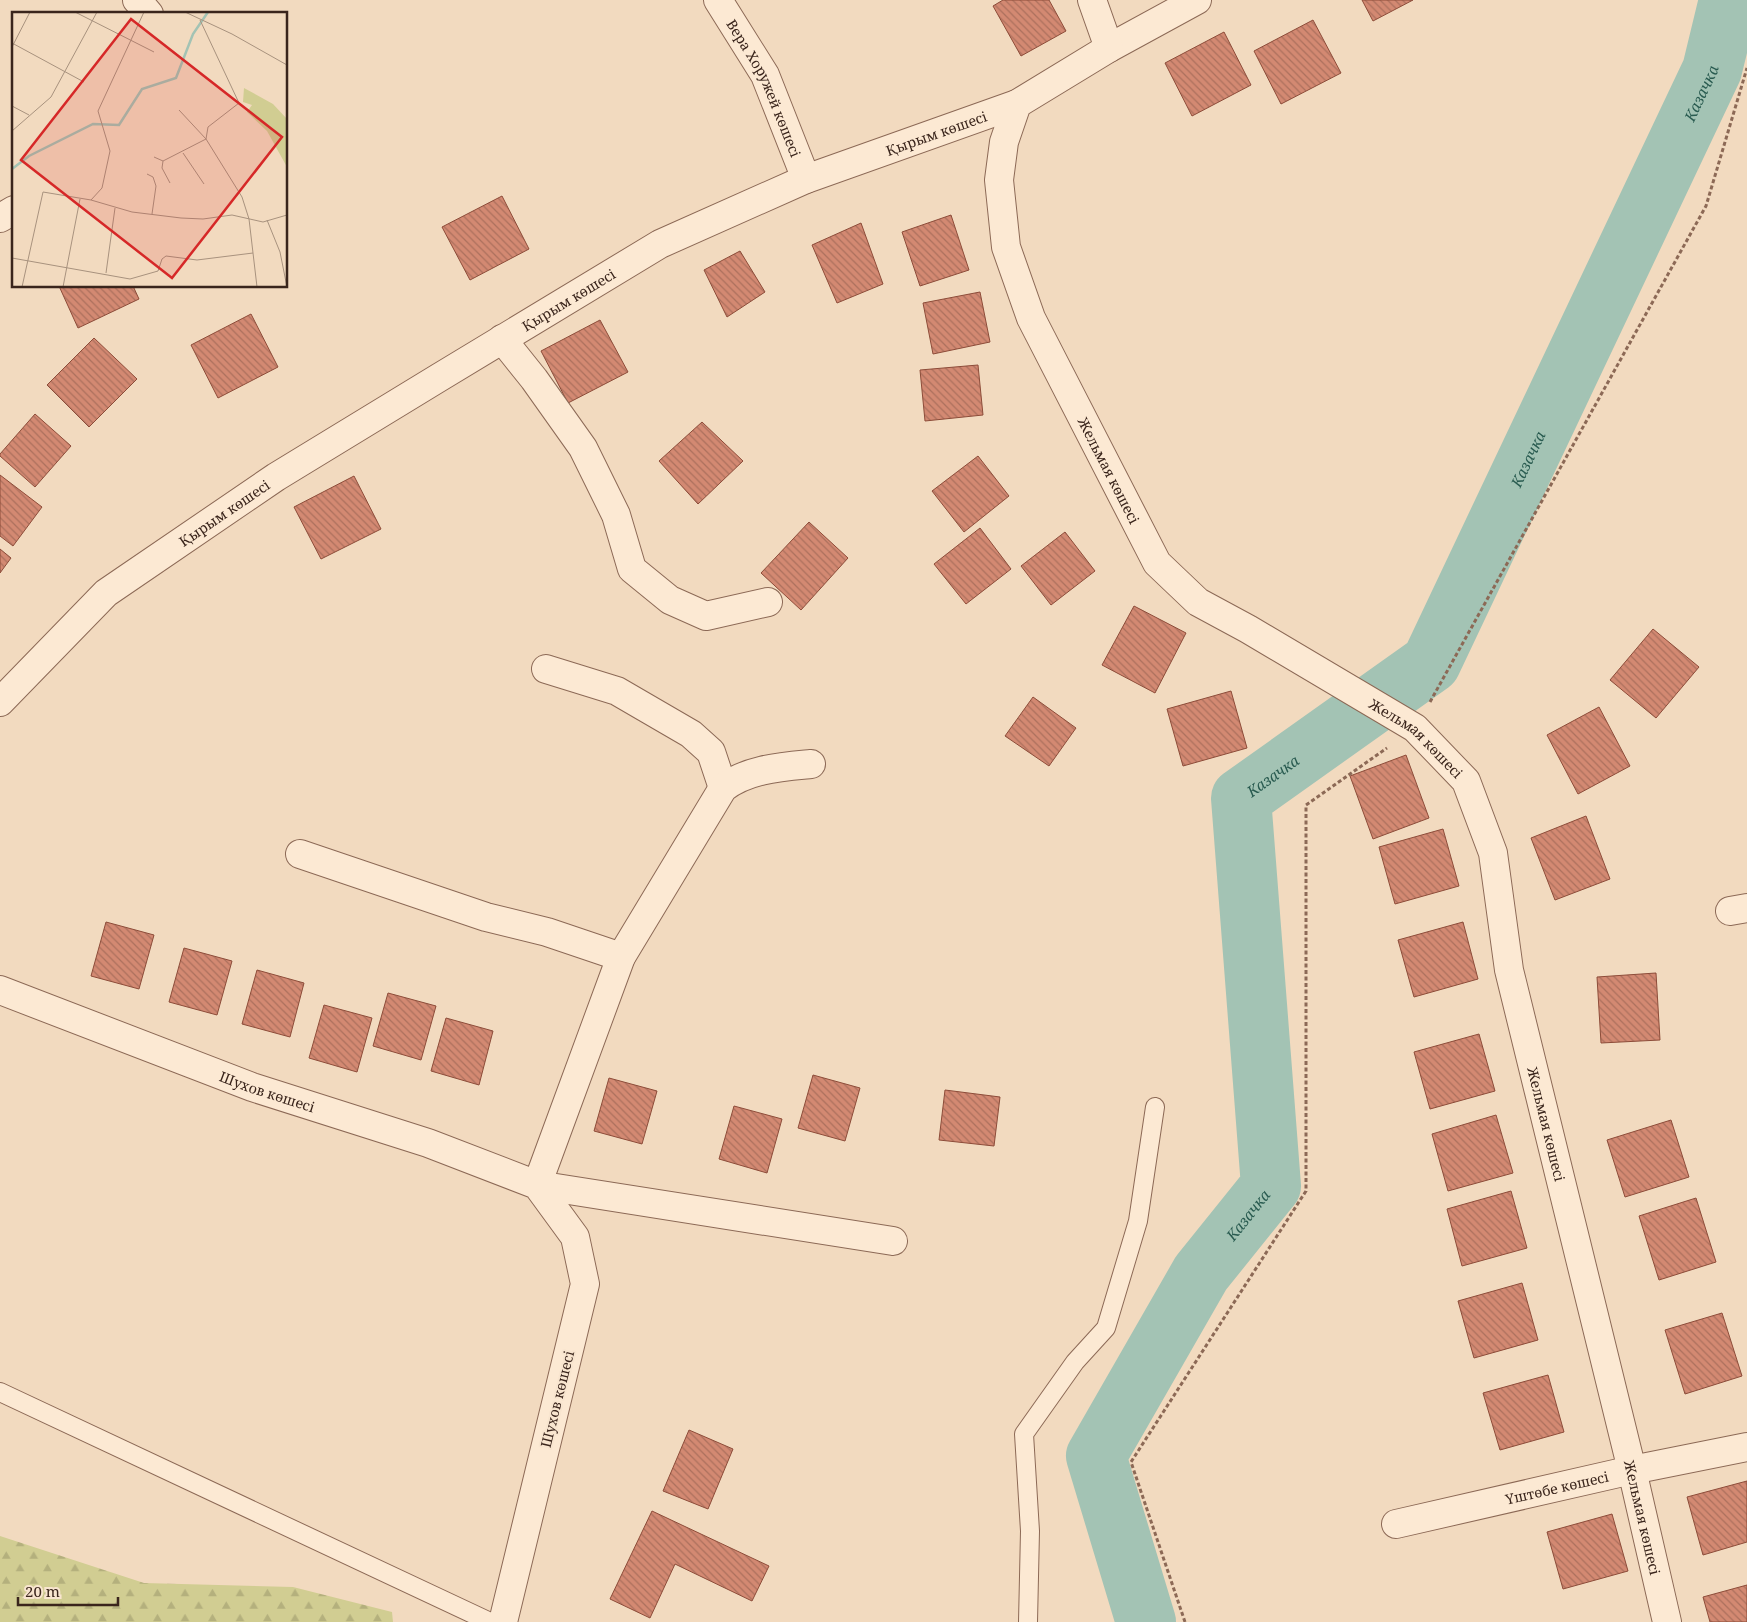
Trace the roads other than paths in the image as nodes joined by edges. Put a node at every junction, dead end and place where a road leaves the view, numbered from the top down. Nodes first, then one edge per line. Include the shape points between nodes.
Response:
1 (137, 0) edge
2 (718, 0) edge
3 (1092, 0) edge
4 (1197, 0) edge
5 (146, 12) edge
6 (1109, 48) junction
7 (1017, 104) junction
8 (806, 179) junction
9 (12, 211) edge
10 (0, 218) edge
11 (502, 339) junction
12 (768, 602) dead end
13 (546, 669) dead end
14 (0, 702) edge
15 (811, 764) dead end
16 (723, 788) junction
17 (300, 854) dead end
18 (621, 956) junction
19 (0, 990) edge
20 (1155, 1107) dead end
21 (537, 1186) junction
22 (893, 1241) dead end
23 (0, 1392) edge
24 (1747, 1447) edge
25 (1632, 1470) junction
26 (1396, 1524) dead end
27 (490, 1622) edge
28 (504, 1622) edge
29 (1028, 1622) edge
30 (1667, 1622) edge

1 - 5 street
2 - 8 street, Вера Хоружей көшесі via 765,75
3 - 6 street
4 - 6 street, Қырым көшесі
6 - 7 street, Қырым көшесі
7 - 8 street, Қырым көшесі
7 - 25 street, Жельмая көшесі via 1004,142 999,180 1006,247 1031,318 1157,563 1198,602 1415,728 1466,781 1494,853 1509,970
8 - 11 street, Қырым көшесі via 660,244
9 - 10 street
11 - 12 street via 583,448 616,515 632,569 670,600 706,616
11 - 14 street, Қырым көшесі via 276,477 106,593
13 - 16 street via 616,692 691,734 711,752
15 - 16 street via 770,768 735,779
16 - 18 street
17 - 18 street via 486,917 547,932
18 - 21 street
19 - 21 street, Шухов көшесі via 252,1087 428,1143
20 - 29 lane via 1138,1222 1106,1328 1074,1362 1024,1434 1030,1531
21 - 22 street, Шухов көшесі
21 - 28 street, Шухов көшесі via 575,1237 585,1284
23 - 27 lane
24 - 25 street, Үштөбе көшесі
25 - 26 street, Үштөбе көшесі
25 - 30 street, Жельмая көшесі

